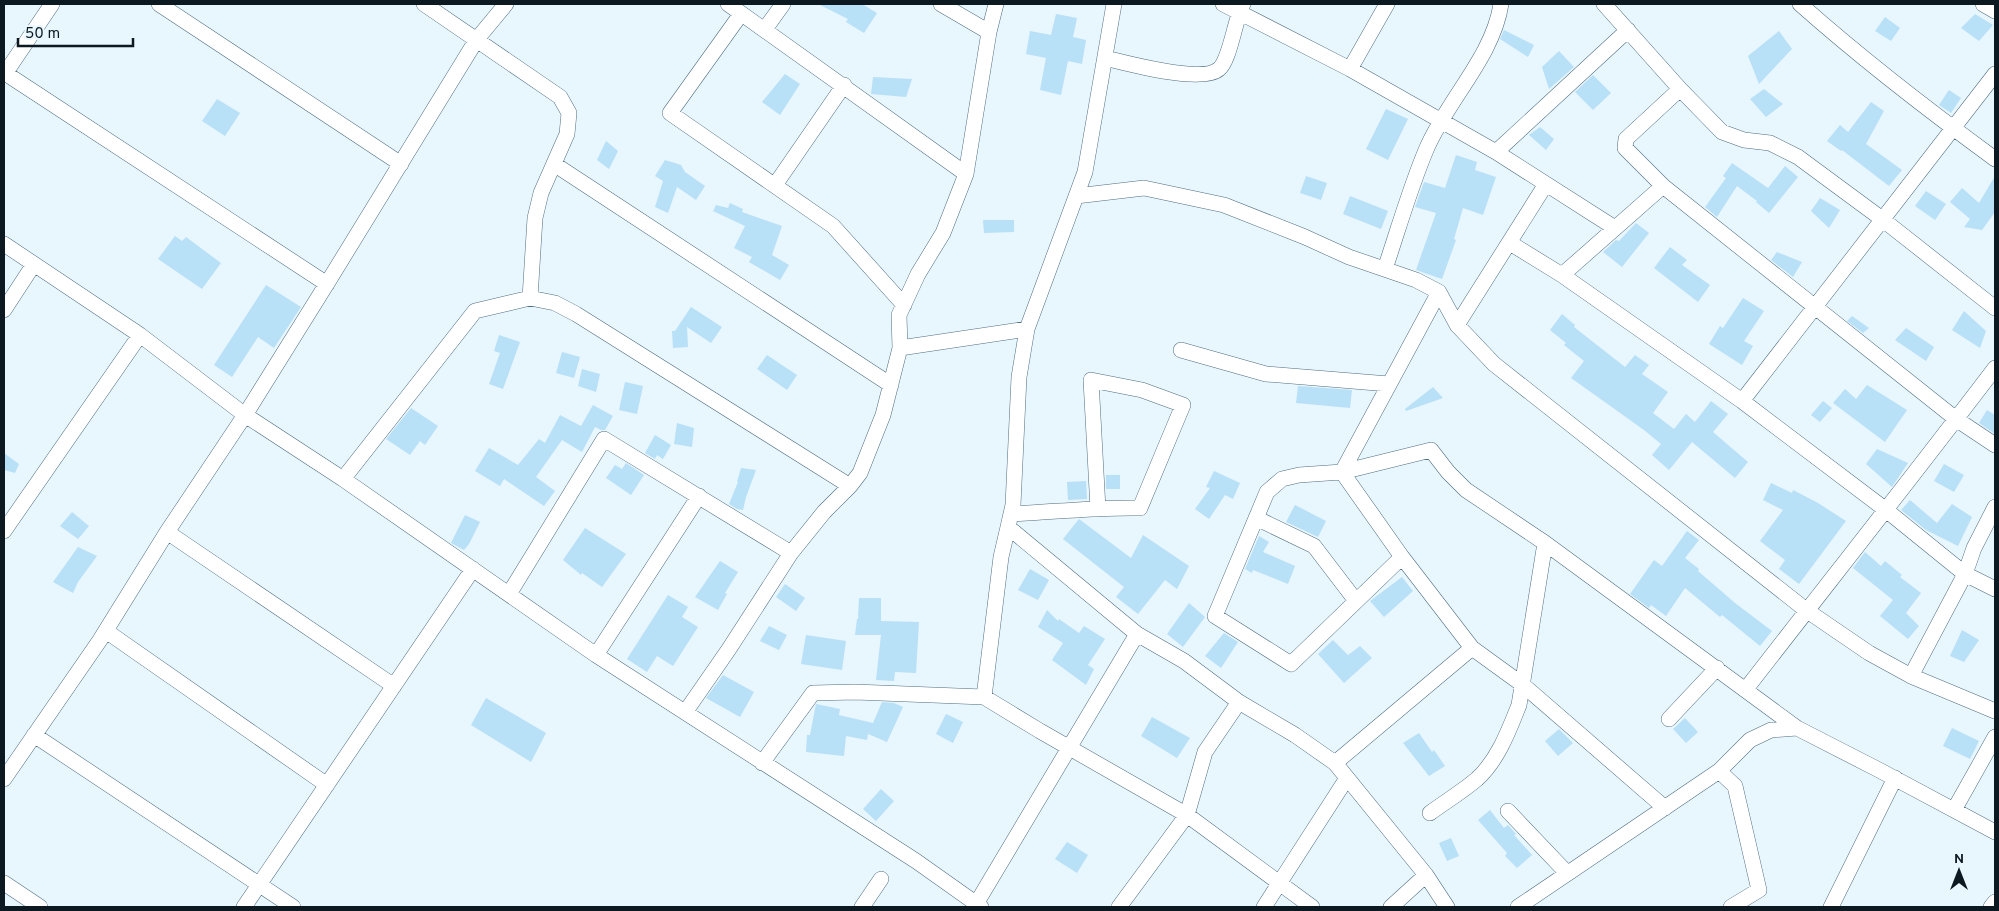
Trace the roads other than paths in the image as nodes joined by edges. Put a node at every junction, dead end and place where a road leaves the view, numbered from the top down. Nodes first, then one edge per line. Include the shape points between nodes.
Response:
1 (52, 4) edge
2 (159, 4) edge
3 (424, 4) edge
4 (506, 4) edge
5 (728, 4) edge
6 (783, 4) edge
7 (941, 4) edge
8 (996, 4) edge
9 (1114, 4) edge
10 (1223, 4) edge
11 (1387, 4) edge
12 (1501, 4) edge
13 (1604, 4) edge
14 (1800, 4) edge
15 (1983, 4) edge
16 (1241, 8) edge
17 (1995, 11) edge
18 (741, 14) junction
19 (765, 28) junction
20 (1628, 30) junction
21 (989, 32) junction
22 (477, 39) junction
23 (1105, 58) junction
24 (1350, 70) junction
25 (4, 74) edge
26 (1995, 74) edge
27 (844, 86) junction
28 (1680, 89) junction
29 (1441, 121) junction
30 (1952, 128) junction
31 (1496, 152) junction
32 (1995, 159) edge
33 (401, 164) junction
34 (554, 164) junction
35 (966, 174) junction
36 (1546, 184) junction
37 (775, 185) junction
38 (1663, 186) junction
39 (1076, 196) junction
40 (1882, 218) junction
41 (1615, 228) junction
42 (1510, 243) junction
43 (4, 244) edge
44 (34, 264) junction
45 (1385, 269) junction
46 (1562, 275) junction
47 (327, 284) junction
48 (1439, 292) junction
49 (530, 298) junction
50 (904, 305) junction
51 (1814, 307) junction
52 (1995, 308) edge
53 (4, 310) edge
54 (1457, 325) junction
55 (1027, 329) junction
56 (140, 335) junction
57 (900, 348) junction
58 (1181, 350) dead end
59 (1995, 368) edge
60 (1389, 384) junction
61 (891, 385) junction
62 (1742, 401) junction
63 (245, 415) junction
64 (1956, 419) junction
65 (1995, 445) edge
66 (1342, 472) junction
67 (343, 478) junction
68 (850, 486) junction
69 (698, 496) junction
70 (1995, 507) edge
71 (1098, 508) junction
72 (1886, 510) junction
73 (1256, 518) junction
74 (1010, 520) junction
75 (4, 531) edge
76 (167, 532) junction
77 (1545, 543) junction
78 (791, 552) junction
79 (1402, 557) junction
80 (473, 569) junction
81 (1964, 574) junction
82 (1995, 589) edge
83 (509, 594) junction
84 (1356, 601) junction
85 (1806, 610) junction
86 (106, 631) junction
87 (1136, 634) junction
88 (1472, 648) junction
89 (596, 654) junction
90 (1717, 668) junction
91 (1910, 676) junction
92 (1522, 685) junction
93 (394, 686) junction
94 (1746, 689) junction
95 (984, 696) junction
96 (1238, 702) junction
97 (686, 711) junction
98 (1995, 711) edge
99 (1669, 719) dead end
100 (1796, 728) junction
101 (34, 735) junction
102 (1995, 737) edge
103 (1070, 748) junction
104 (762, 763) junction
105 (1335, 763) junction
106 (1719, 771) junction
107 (1347, 778) junction
108 (1895, 778) junction
109 (4, 780) edge
110 (327, 785) junction
111 (1665, 808) junction
112 (1954, 810) junction
113 (1508, 811) dead end
114 (1430, 813) dead end
115 (1186, 815) junction
116 (1995, 832) edge
117 (1567, 873) junction
118 (1426, 875) junction
119 (881, 879) dead end
120 (4, 883) edge
121 (1279, 884) junction
122 (259, 885) junction
123 (1995, 902) edge
124 (978, 906) edge
125 (40, 907) edge
126 (244, 907) edge
127 (292, 907) edge
128 (862, 907) edge
129 (1119, 907) edge
130 (1264, 907) edge
131 (1312, 907) edge
132 (1391, 907) edge
133 (1447, 907) edge
134 (1518, 907) edge
135 (1731, 907) edge
136 (1831, 907) edge
137 (1991, 907) edge

1 - 25 street
2 - 33 street
3 - 22 street
4 - 22 street
5 - 18 street
6 - 19 street
7 - 21 street
8 - 21 street
9 - 23 street
10 - 16 street
11 - 24 street
12 - 29 street via 1489,43
13 - 20 street
14 - 30 street via 1852,50
15 - 17 street
16 - 23 street via 1226,58 1219,69 1209,74 1171,72
16 - 24 street
18 - 19 street
18 - 37 street via 670,113
19 - 27 street
20 - 28 street
20 - 31 street
21 - 35 street
22 - 33 street
22 - 34 street via 560,97 569,113 567,134
23 - 39 street via 1085,172
24 - 29 street
25 - 47 street
26 - 30 street
27 - 35 street
27 - 37 street
28 - 38 street via 1626,139 1625,148
28 - 40 street via 1722,132 1770,144 1798,157
29 - 31 street
29 - 45 street via 1426,150
30 - 32 street
30 - 40 street
31 - 36 street
33 - 47 street
34 - 49 street via 541,193 535,218
34 - 61 street
35 - 50 street via 943,233
36 - 41 street
36 - 42 street
37 - 50 street via 833,226
38 - 41 street
38 - 51 street
39 - 45 street via 1144,188 1224,205
39 - 55 street
40 - 51 street
40 - 52 street
41 - 46 street
42 - 46 street
42 - 54 street
43 - 44 street
44 - 53 street
44 - 56 street
45 - 48 street
46 - 62 street
47 - 63 street
48 - 54 street
48 - 60 street
49 - 67 street via 475,311
49 - 68 street via 555,303 576,314
50 - 57 street via 899,315
51 - 62 street
51 - 64 street
54 - 85 street via 1494,364
55 - 57 street
55 - 74 street via 1019,377
56 - 63 street
56 - 75 street
57 - 61 street
58 - 60 street via 1266,374
59 - 64 street
60 - 66 street
61 - 68 street via 880,424 860,473
62 - 72 street
63 - 67 street
63 - 76 street
64 - 65 street
64 - 72 street
66 - 73 street via 1282,479 1267,492
66 - 77 street via 1431,450 1466,490
66 - 79 street
67 - 80 street
68 - 78 street
69 - 78 street
69 - 83 street via 604,439
69 - 89 street
70 - 81 street
71 - 71 street via 1140,508 1183,406 1142,390 1091,380
71 - 74 street
72 - 81 street
72 - 85 street
73 - 84 street via 1314,546
73 - 84 street via 1215,616 1291,664
74 - 87 street
74 - 95 street via 1001,557
76 - 86 street
76 - 93 street
77 - 90 street
77 - 92 street
78 - 97 street
79 - 84 street
79 - 88 street
80 - 83 street
80 - 93 street
81 - 82 street
81 - 91 street
83 - 89 street
85 - 91 street via 1869,653
85 - 94 street
86 - 101 street
86 - 110 street
87 - 96 street via 1184,661
87 - 103 street
88 - 92 street
88 - 105 street
89 - 97 street
90 - 94 street
90 - 99 street
91 - 98 street
92 - 111 street
92 - 114 street via 1519,705 1496,754 1478,778
93 - 110 street
94 - 100 street
95 - 103 street
95 - 104 street via 813,694
96 - 105 street
96 - 115 street via 1206,752
97 - 104 street
100 - 106 street via 1771,730 1750,740
100 - 108 street
101 - 109 street
101 - 122 street
102 - 112 street
103 - 115 street
103 - 124 street
104 - 124 street via 916,861
105 - 107 street
106 - 111 street
106 - 135 street via 1734,786 1759,890
107 - 118 street
107 - 121 street
108 - 112 street
108 - 136 street
110 - 122 street
111 - 117 street
112 - 116 street
113 - 117 street
115 - 121 street
115 - 129 street
117 - 134 street
118 - 132 street
118 - 133 street
119 - 128 street
120 - 125 street
121 - 130 street
121 - 131 street
122 - 126 street
122 - 127 street
123 - 137 street

